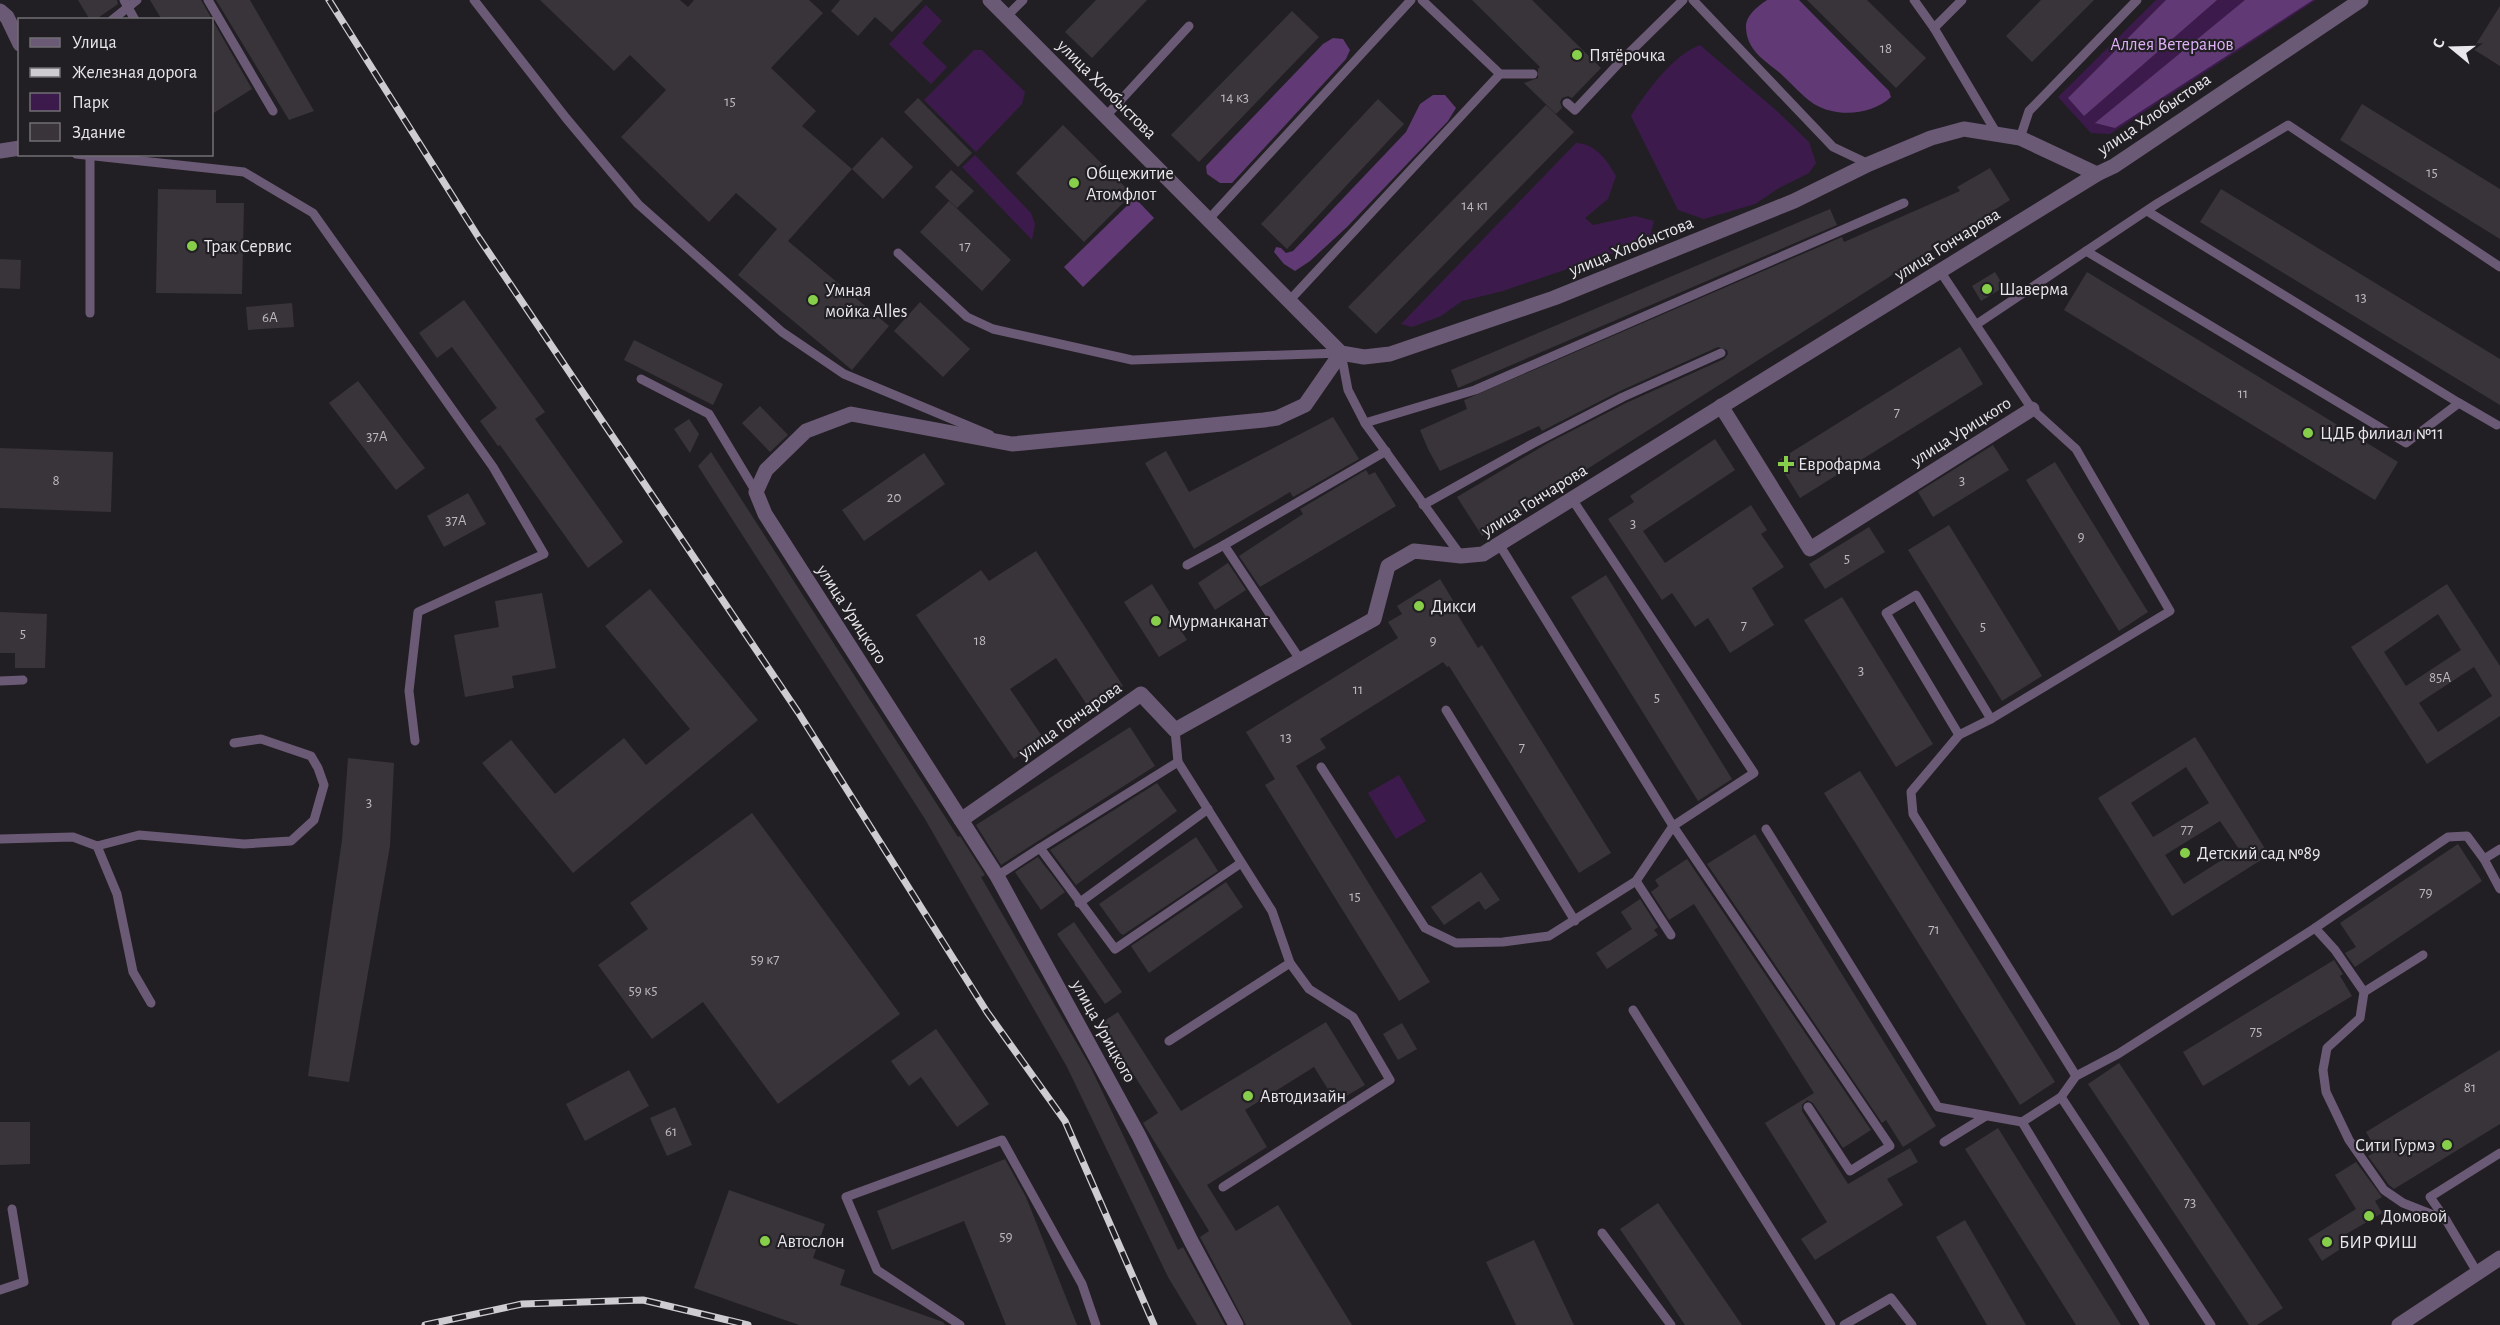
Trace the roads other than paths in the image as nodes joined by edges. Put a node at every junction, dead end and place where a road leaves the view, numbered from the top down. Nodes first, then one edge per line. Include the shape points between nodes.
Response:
1 (137, 0) edge
2 (208, 0) edge
3 (474, 0) edge
4 (990, 0) edge
5 (1023, 0) edge
6 (1412, 0) edge
7 (1422, 0) edge
8 (1683, 0) edge
9 (1693, 0) edge
10 (1914, 0) edge
11 (1962, 0) edge
12 (2137, 0) edge
13 (2361, 0) edge
14 (125, 3) edge
15 (0, 11) edge
16 (1007, 16) junction
17 (114, 18) edge
18 (134, 18) edge
19 (1189, 26) dead end
20 (1934, 28) junction
21 (18, 40) edge
22 (1500, 74) junction
23 (1533, 74) dead end
24 (1567, 103) dead end
25 (273, 111) dead end
26 (1107, 115) junction
27 (1997, 134) junction
28 (2020, 138) junction
29 (18, 148) edge
30 (0, 151) edge
31 (90, 156) edge
32 (99, 156) edge
33 (1869, 164) junction
34 (2097, 174) junction
35 (1904, 203) dead end
36 (2147, 211) junction
37 (1208, 220) junction
38 (2086, 251) junction
39 (898, 253) dead end
40 (2500, 267) edge
41 (1940, 271) junction
42 (1289, 301) junction
43 (90, 313) dead end
44 (1977, 324) junction
45 (1341, 353) junction
46 (1721, 353) dead end
47 (641, 379) dead end
48 (2459, 403) junction
49 (1721, 406) junction
50 (2032, 409) junction
51 (1365, 423) junction
52 (2497, 425) dead end
53 (1012, 444) junction
54 (1386, 452) junction
55 (756, 492) junction
56 (1572, 499) junction
57 (1423, 505) junction
58 (1224, 544) junction
59 (1499, 544) junction
60 (1461, 556) junction
61 (1187, 565) dead end
62 (1301, 661) junction
63 (23, 680) dead end
64 (0, 681) edge
65 (1446, 710) dead end
66 (1991, 719) junction
67 (1175, 730) junction
68 (1959, 735) junction
69 (415, 741) dead end
70 (234, 743) dead end
71 (1178, 762) junction
72 (1321, 767) dead end
73 (1208, 809) junction
74 (961, 820) junction
75 (1673, 826) junction
76 (1766, 829) dead end
77 (0, 839) edge
78 (97, 846) junction
79 (1040, 848) junction
80 (2500, 849) edge
81 (2484, 859) junction
82 (1241, 863) junction
83 (997, 876) junction
84 (1636, 881) junction
85 (2500, 889) edge
86 (1079, 903) junction
87 (1575, 921) junction
88 (2315, 928) junction
89 (1671, 935) dead end
90 (2423, 956) dead end
91 (1290, 963) junction
92 (2364, 992) junction
93 (151, 1003) dead end
94 (1633, 1010) dead end
95 (1169, 1041) dead end
96 (2076, 1076) junction
97 (2061, 1097) junction
98 (1808, 1107) dead end
99 (1986, 1116) junction
100 (2022, 1122) junction
101 (1944, 1142) dead end
102 (2500, 1153) edge
103 (1224, 1187) dead end
104 (12, 1209) dead end
105 (2446, 1220) junction
106 (1602, 1233) dead end
107 (2500, 1258) edge
108 (2477, 1272) junction
109 (0, 1290) edge
110 (960, 1325) edge
111 (1096, 1325) edge
112 (1236, 1325) edge
113 (1671, 1325) edge
114 (1831, 1325) edge
115 (1844, 1325) edge
116 (1912, 1325) edge
117 (2145, 1325) edge
118 (2211, 1325) edge
119 (2399, 1325) edge

1 - 14 lane
2 - 25 lane
3 - 53 lane via 638,204 782,332 843,374
4 - 16 street, улица Хлобыстова
5 - 16 lane
6 - 37 lane
7 - 22 lane
8 - 24 lane via 1575,110
9 - 33 lane via 1833,147
10 - 20 lane
11 - 20 lane
12 - 28 lane via 2029,111
13 - 34 street, улица Хлобыстова
14 - 17 lane
14 - 18 lane
15 - 21 street
16 - 26 street, улица Хлобыстова
19 - 26 lane
20 - 27 lane
22 - 23 lane
22 - 42 lane
26 - 37 street, улица Хлобыстова
27 - 28 street, улица Хлобыстова
27 - 33 street, улица Хлобыстова via 1964,129
28 - 34 street, улица Хлобыстова
29 - 30 street
31 - 43 lane
32 - 69 lane via 244,172 313,213 493,467 544,554 418,612 409,691
33 - 45 street, улица Хлобыстова via 1794,201 1554,298 1390,354 1364,357
34 - 41 street, улица Гончарова
35 - 51 lane via 1475,390
36 - 38 lane
36 - 40 lane via 2288,124
36 - 48 lane
37 - 42 street, улица Хлобыстова
38 - 44 lane
38 - 48 lane via 2406,444
39 - 45 lane via 967,317 1005,332 1132,360
41 - 44 lane
41 - 49 street, улица Гончарова
42 - 45 street, улица Хлобыстова
44 - 50 lane
45 - 51 lane via 1347,390
45 - 53 street via 1305,405 1277,418 1207,428
46 - 57 lane via 1592,413
47 - 55 lane via 709,414
48 - 52 lane
49 - 50 street, улица Урицкого via 1810,549
49 - 56 street, улица Гончарова
50 - 66 lane via 2076,449 2170,611
51 - 54 lane
53 - 55 street via 851,414 806,431 766,470
54 - 57 lane
54 - 58 lane
55 - 74 street, улица Урицкого via 765,514
56 - 59 street, улица Гончарова
56 - 75 lane via 1754,773
57 - 60 lane
58 - 61 lane
58 - 62 lane
59 - 60 street, улица Гончарова via 1483,554
59 - 75 lane
60 - 62 street, улица Гончарова via 1414,550 1388,566 1374,619
62 - 67 street, улица Гончарова
63 - 64 lane
65 - 87 lane
66 - 68 lane
66 - 68 lane via 1916,595 1887,613
67 - 71 lane
67 - 74 street, улица Гончарова via 1141,694
68 - 96 lane via 1911,792 1913,814
70 - 78 lane via 261,740 310,756 318,768 324,785 314,820 291,841 244,844 140,835
71 - 73 lane
71 - 79 lane
72 - 87 lane via 1425,928 1456,943 1503,942 1549,936
73 - 82 lane
73 - 86 lane
74 - 83 street, улица Урицкого
75 - 84 lane
75 - 98 lane via 1890,1146 1850,1171
76 - 99 lane via 1938,1107
77 - 78 lane via 74,837
78 - 93 lane via 117,894 134,972
79 - 83 lane
79 - 86 lane
80 - 81 lane
81 - 85 lane
81 - 88 lane via 2467,836 2448,837
82 - 86 lane via 1115,949
82 - 91 lane via 1272,910
83 - 112 street, улица Урицкого
84 - 87 lane
84 - 89 lane
88 - 92 lane
88 - 96 lane via 2118,1054
90 - 92 lane
91 - 95 lane
91 - 103 lane via 1309,988 1353,1017 1390,1080
92 - 105 lane via 2360,1018 2327,1048 2323,1070 2326,1092 2349,1140 2384,1190 2403,1203
94 - 114 lane
96 - 97 lane
97 - 100 lane
97 - 118 lane
99 - 100 lane
99 - 101 lane
100 - 117 lane
102 - 105 lane via 2430,1197
104 - 109 lane via 24,1282
105 - 108 lane
106 - 113 lane
107 - 108 street
108 - 119 street
110 - 111 lane via 877,1270 846,1197 1002,1140 1082,1284
115 - 116 lane via 1891,1298

